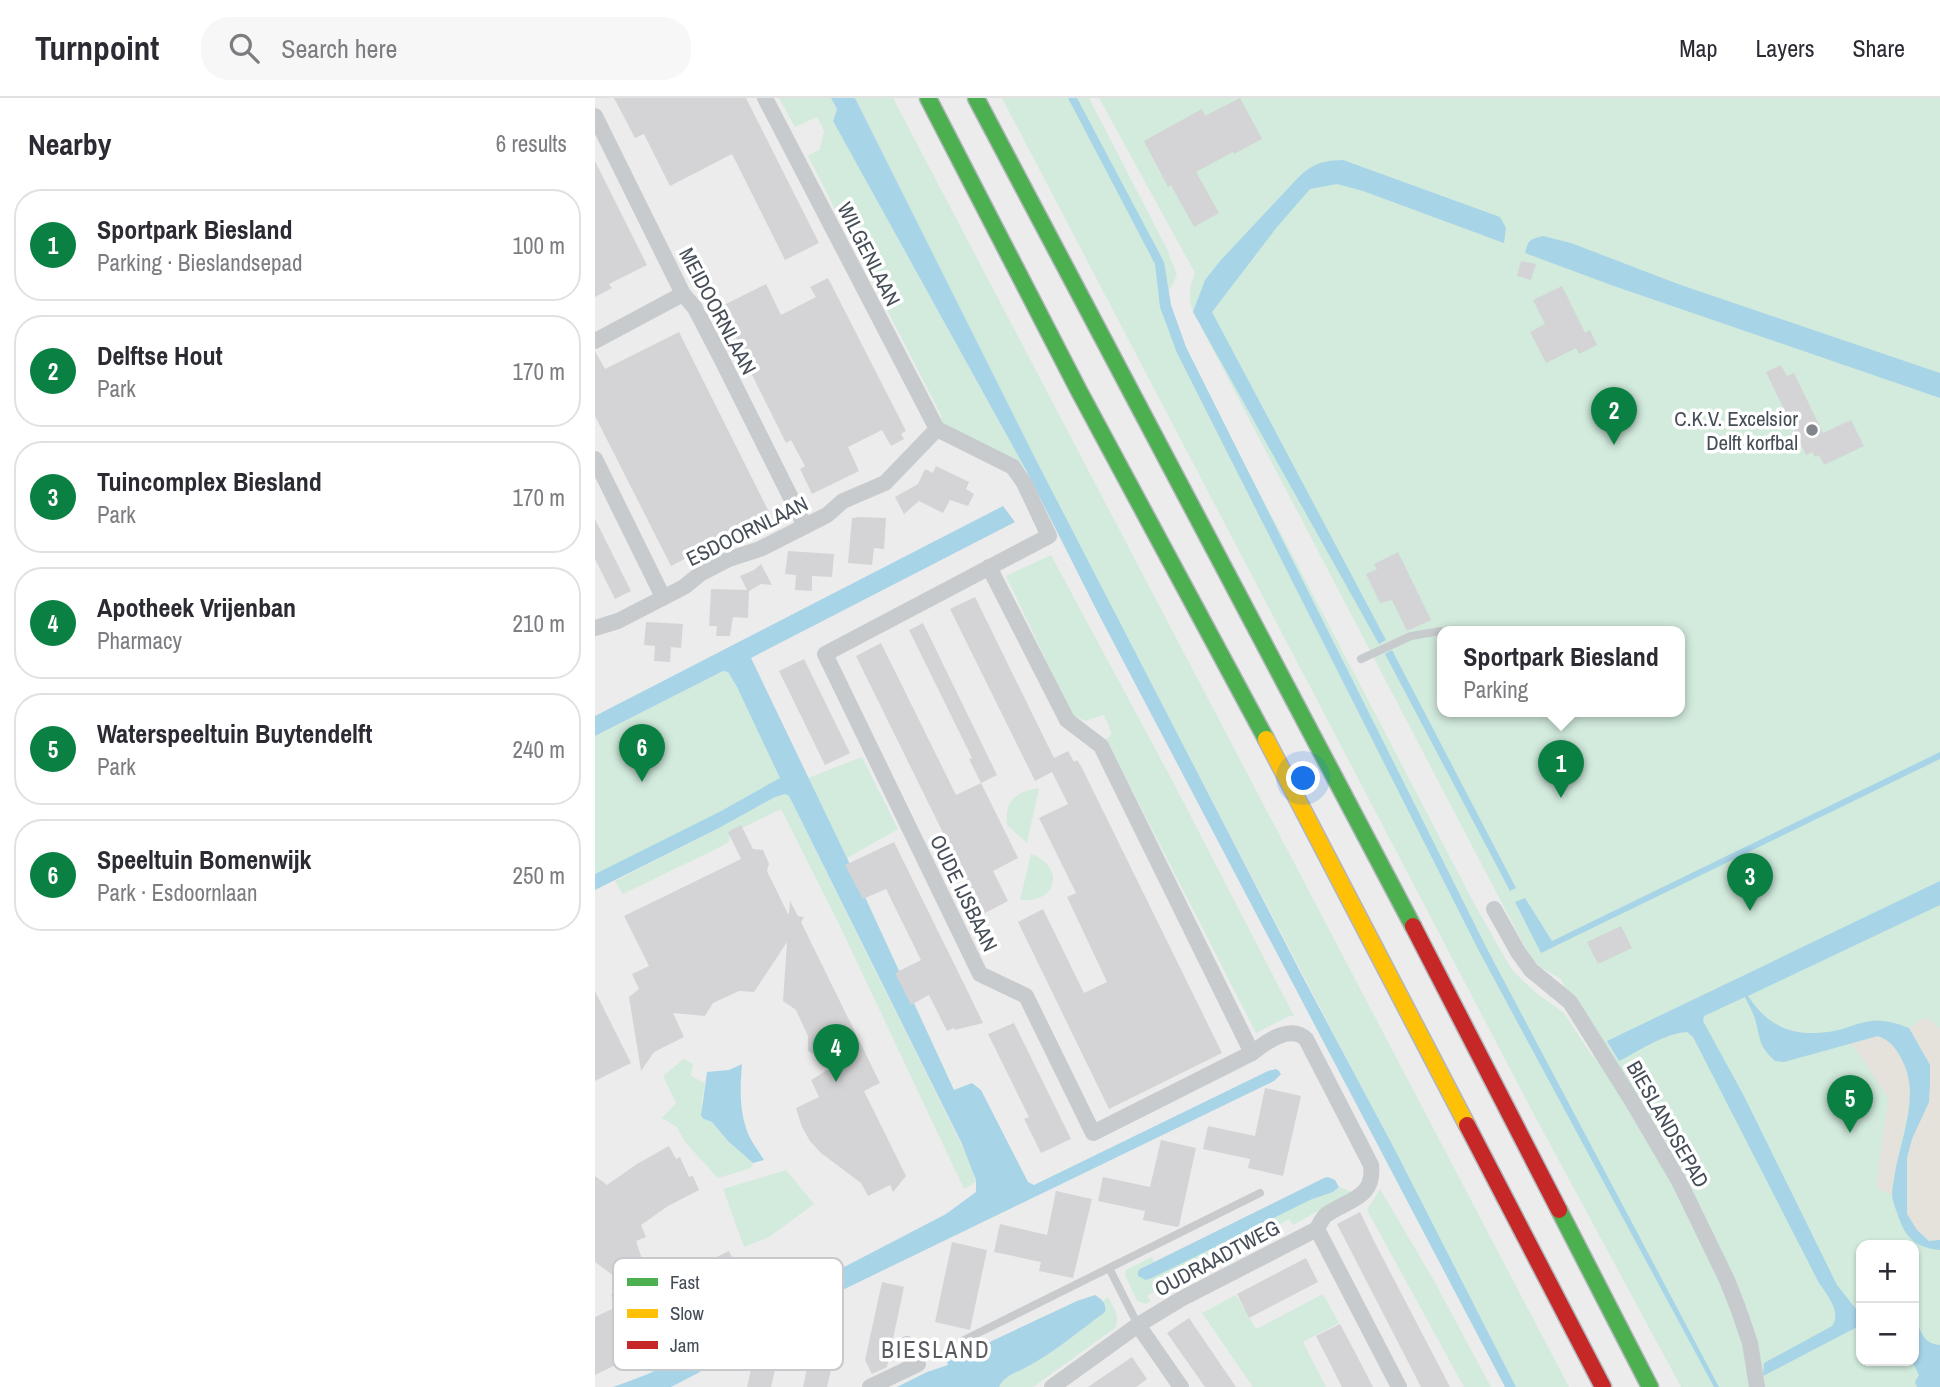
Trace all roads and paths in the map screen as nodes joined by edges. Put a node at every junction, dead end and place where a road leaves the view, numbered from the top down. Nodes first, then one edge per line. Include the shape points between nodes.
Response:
1 (765, 98) edge
2 (928, 98) edge
3 (976, 98) edge
4 (595, 116) edge
5 (683, 294) junction
6 (595, 341) edge
7 (937, 429) junction
8 (595, 459) edge
9 (805, 526) junction
10 (989, 567) junction
11 (663, 597) junction
12 (595, 628) edge
13 (1437, 632) edge
14 (1361, 659) dead end
15 (1494, 908) dead end
16 (1252, 1053) junction
17 (1260, 1193) dead end
18 (1317, 1229) junction
19 (1109, 1268) junction
20 (1138, 1325) junction
21 (962, 1341) dead end
22 (907, 1343) dead end
23 (870, 1387) edge
24 (1052, 1387) edge
25 (1181, 1387) edge
26 (1399, 1387) edge
27 (1603, 1387) edge
28 (1650, 1387) edge
29 (1757, 1387) edge

1 - 7 street, WILGENLAAN
2 - 27 highway
3 - 28 highway via 1385,872
4 - 5 street, MEIDOORNLAAN
5 - 6 street
5 - 9 street, MEIDOORNLAAN via 695,308
7 - 9 street, ESDOORNLAAN via 885,484 843,501
7 - 10 street, OUDE IJSBAAN via 1013,467 1049,536
8 - 11 street
9 - 11 street, ESDOORNLAAN via 729,559
10 - 16 street via 1067,720 1101,746
10 - 16 street, OUDE IJSBAAN via 825,654 980,974 1026,996 1093,1133
11 - 12 street, ESDOORNLAAN
13 - 14 lane via 1411,636
15 - 29 street, BIESLANDSEPAD via 1531,970 1570,1002 1679,1181 1738,1308
16 - 18 street, OUDE IJSBAAN via 1287,1033 1306,1039 1371,1165 1372,1177 1364,1192 1324,1216
17 - 19 lane, OUDRAADTWEG
18 - 20 street, OUDRAADTWEG
18 - 26 street
19 - 20 lane, OUDRAADTWEG
19 - 21 lane, OUDRAADTWEG
20 - 24 street, OUDRAADTWEG
20 - 25 street
22 - 23 street via 918,1364

